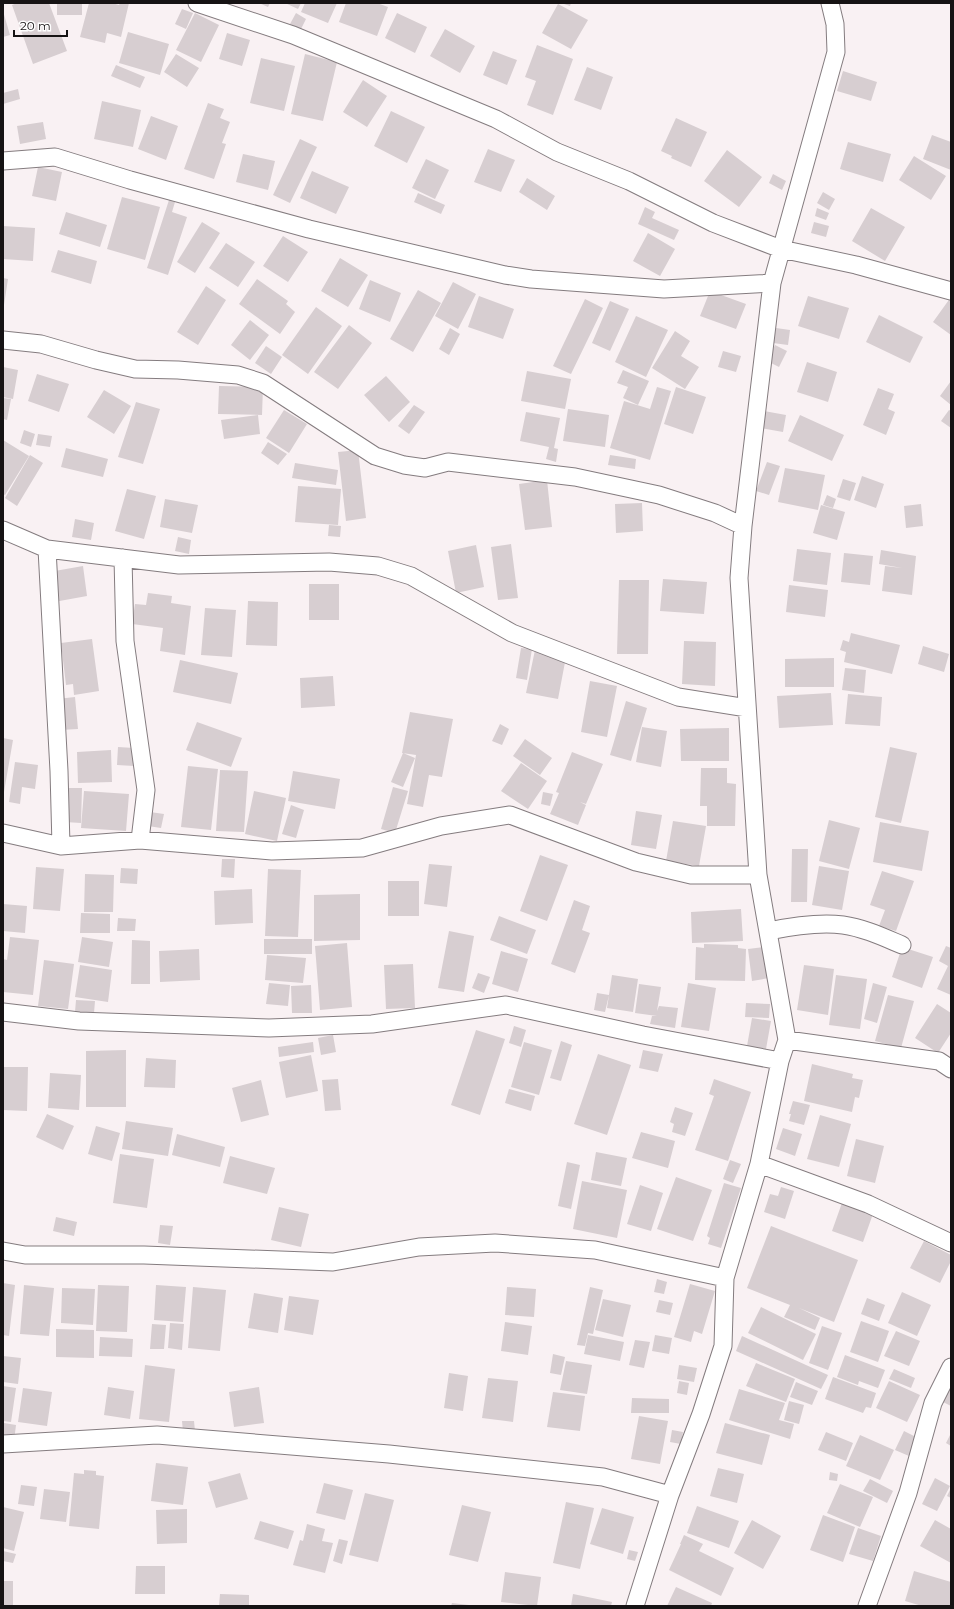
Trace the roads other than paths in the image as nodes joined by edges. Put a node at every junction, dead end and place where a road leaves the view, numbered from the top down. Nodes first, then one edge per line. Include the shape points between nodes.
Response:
1 (198, 3) edge
2 (830, 3) edge
3 (3, 161) edge
4 (781, 249) junction
5 (772, 283) junction
6 (951, 291) edge
7 (3, 340) edge
8 (743, 526) junction
9 (3, 530) edge
10 (47, 549) junction
11 (124, 558) junction
12 (748, 708) junction
13 (3, 833) edge
14 (140, 840) junction
15 (61, 846) junction
16 (758, 875) junction
17 (769, 931) junction
18 (902, 945) dead end
19 (3, 1012) edge
20 (788, 1040) junction
21 (780, 1061) junction
22 (951, 1069) edge
23 (759, 1164) junction
24 (951, 1243) edge
25 (3, 1251) edge
26 (725, 1278) junction
27 (951, 1367) edge
28 (3, 1444) edge
29 (670, 1495) junction
30 (635, 1606) edge
31 (867, 1606) edge

1 - 4 street via 293,35 496,119 557,152 629,181 713,222
2 - 4 street via 835,24 836,52
3 - 5 street via 55,157 309,228 505,275 664,290
4 - 5 street
4 - 6 street via 856,265
5 - 8 street
7 - 8 street via 41,344 135,370 178,370 238,375 263,383 375,456 404,465 425,468 448,462 575,477 659,495 715,513
8 - 12 street via 739,578
9 - 10 street
10 - 11 street
10 - 15 street
11 - 12 street via 179,565 329,562 378,566 411,576 512,633 678,697
11 - 14 street via 125,641 146,790
12 - 16 street
13 - 15 street
14 - 15 street
14 - 16 street via 272,851 362,848 441,826 510,815 636,862 691,875
16 - 17 street
17 - 18 street via 799,925 843,925 874,933
17 - 20 street
19 - 21 street via 79,1021 269,1028 372,1024 506,1005 642,1035
20 - 21 street
20 - 22 street via 939,1061
21 - 23 street
23 - 24 street via 868,1204
23 - 26 street
25 - 26 street via 25,1255 144,1255 333,1262 420,1247 495,1243 595,1250
26 - 29 street via 723,1346 701,1414
27 - 31 street via 933,1403 908,1493
28 - 29 street via 157,1435 389,1454 603,1477
29 - 30 street

